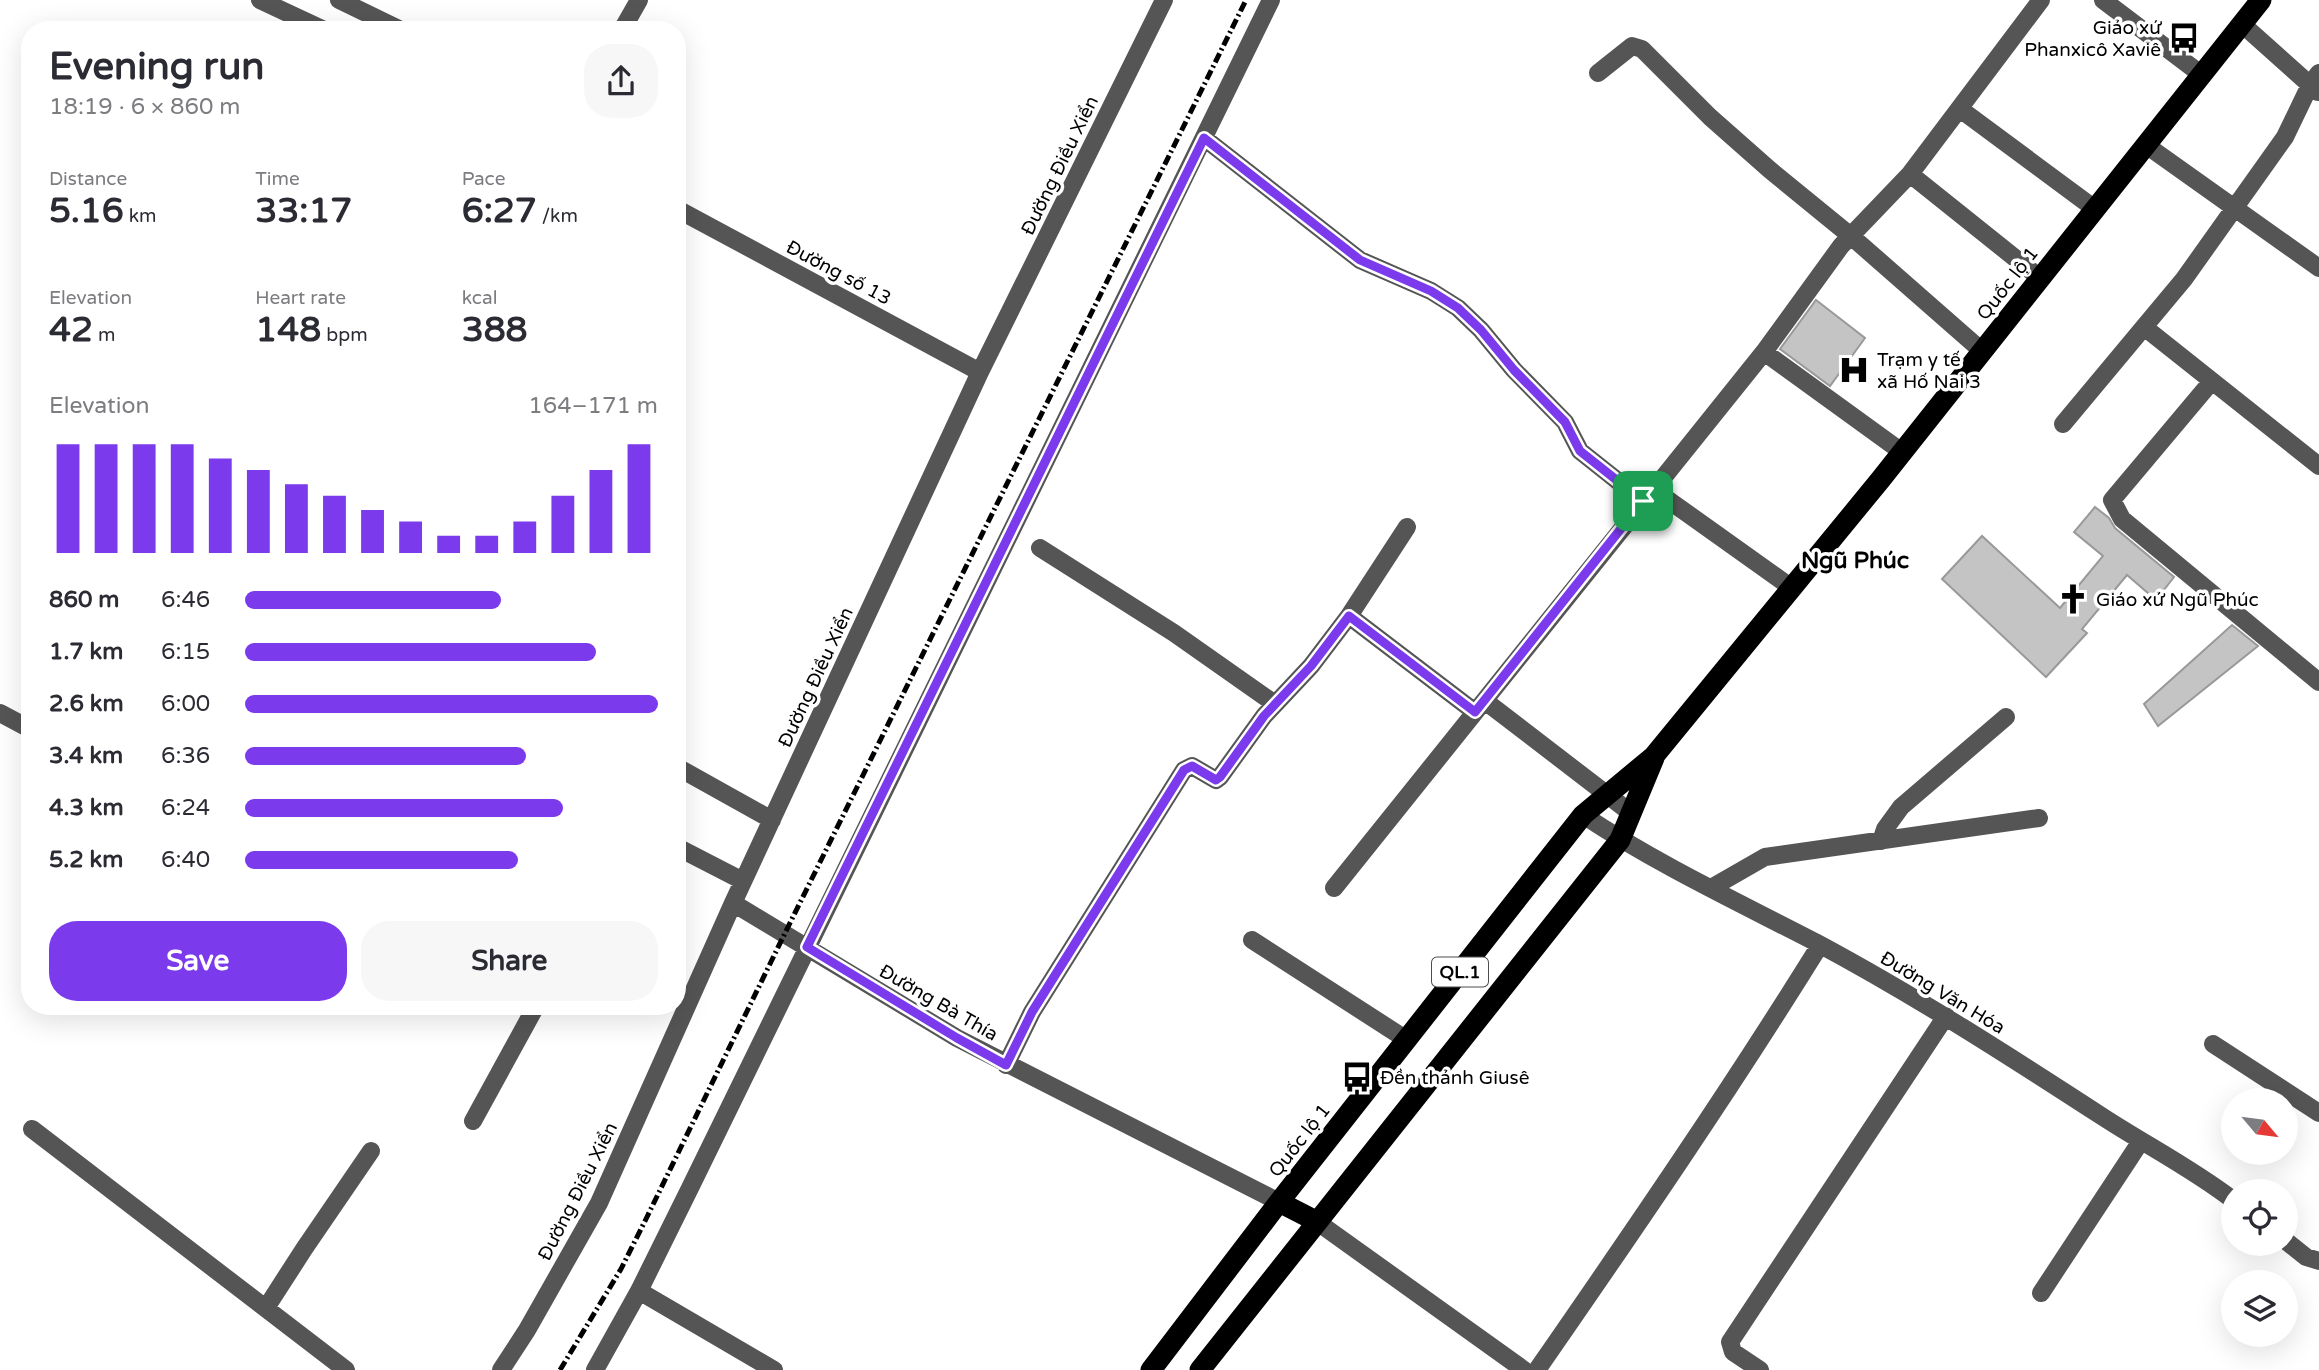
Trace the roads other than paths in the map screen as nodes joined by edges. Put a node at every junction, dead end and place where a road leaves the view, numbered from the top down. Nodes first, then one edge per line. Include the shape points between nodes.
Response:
1 (260, 0) edge
2 (339, 0) edge
3 (639, 0) edge
4 (1164, 0) edge
5 (1271, 0) edge
6 (2041, 0) edge
7 (2262, 0) edge
8 (2111, 2) edge
9 (305, 21) edge
10 (382, 21) edge
11 (627, 21) edge
12 (2242, 24) junction
13 (1598, 73) dead end
14 (2202, 75) junction
15 (2316, 84) edge
16 (1960, 109) junction
17 (1204, 138) junction
18 (2146, 145) junction
19 (1910, 174) junction
20 (2235, 208) junction
21 (2095, 209) junction
22 (686, 214) edge
23 (1852, 237) junction
24 (2319, 268) edge
25 (2040, 278) junction
26 (2144, 327) junction
27 (1982, 351) junction
28 (1763, 352) junction
29 (980, 372) junction
30 (2212, 381) junction
31 (2063, 424) dead end
32 (1902, 452) junction
33 (2319, 466) edge
34 (1648, 495) junction
35 (1407, 527) dead end
36 (1040, 548) dead end
37 (1792, 588) junction
38 (1349, 616) junction
39 (2319, 682) edge
40 (1275, 704) junction
41 (1480, 707) junction
42 (0, 713) edge
43 (2006, 717) dead end
44 (21, 719) edge
45 (1654, 756) junction
46 (686, 772) edge
47 (1609, 794) junction
48 (1631, 813) junction
49 (1583, 816) junction
50 (2039, 818) dead end
51 (772, 820) junction
52 (1620, 840) junction
53 (1881, 841) junction
54 (686, 852) edge
55 (743, 881) junction
56 (1334, 888) dead end
57 (1710, 888) junction
58 (733, 903) junction
59 (1252, 940) dead end
60 (1819, 945) junction
61 (807, 947) junction
62 (686, 1008) edge
63 (531, 1015) edge
64 (683, 1015) edge
65 (1946, 1016) junction
66 (1407, 1040) junction
67 (2213, 1044) dead end
68 (1006, 1065) junction
69 (2319, 1113) edge
70 (473, 1121) dead end
71 (32, 1129) dead end
72 (2141, 1141) junction
73 (371, 1151) dead end
74 (2221, 1190) edge
75 (1279, 1202) junction
76 (1316, 1222) junction
77 (2298, 1251) edge
78 (2319, 1261) edge
79 (639, 1291) junction
80 (2040, 1293) dead end
81 (266, 1308) junction
82 (346, 1370) edge
83 (501, 1370) edge
84 (595, 1370) edge
85 (774, 1370) edge
86 (1151, 1370) edge
87 (1199, 1370) edge
88 (1524, 1370) edge
89 (1536, 1370) edge
90 (1760, 1370) edge

1 - 9 street
2 - 10 street
3 - 11 street
4 - 29 street, Đường Điều Xiển
5 - 17 street
6 - 16 street
7 - 12 highway, Quốc lộ 1 / QL.1
8 - 14 street
12 - 14 highway, Quốc lộ 1 / QL.1
12 - 15 street
13 - 23 street via 1632,46 1642,49 1710,117
14 - 18 highway, Quốc lộ 1 / QL.1
15 - 20 street
16 - 19 street
16 - 21 street
17 - 34 street via 1360,260 1458,308 1565,422 1580,451
17 - 61 street
18 - 20 street
18 - 21 highway, Quốc lộ 1 / QL.1
19 - 23 street
19 - 25 street
20 - 24 street
20 - 26 street
21 - 25 highway, Quốc lộ 1 / QL.1
22 - 29 street, Đường số 13
23 - 27 street
23 - 28 street
25 - 27 highway, Quốc lộ 1 / QL.1
26 - 30 street
26 - 31 street
27 - 32 highway, Quốc lộ 1 / QL.1
28 - 32 street
28 - 34 street
29 - 51 street, Đường Điều Xiển
30 - 33 street
30 - 39 street via 2112,500 2122,519
32 - 37 highway, Quốc lộ 1 / QL.1
34 - 37 street
34 - 41 street
35 - 38 street
36 - 40 street
37 - 45 highway, Quốc lộ 1 / QL.1
38 - 40 street
38 - 41 street
40 - 68 street via 1216,780 1192,766 1184,770 1032,1012
41 - 47 street
41 - 56 street
42 - 44 street
43 - 53 street via 1901,807
45 - 47 highway, Quốc lộ 1 / QL.1
45 - 48 highway, Quốc lộ 1 / QL.1
46 - 51 street
47 - 48 street
47 - 49 highway, Quốc lộ 1 / QL.1
48 - 52 highway, Quốc lộ 1 / QL.1
49 - 52 street, Đường Văn Hóa
49 - 66 highway, Quốc lộ 1 / QL.1
50 - 53 street
51 - 55 street, Đường Điều Xiển
52 - 57 street, Đường Văn Hóa
52 - 76 highway, Quốc lộ 1 / QL.1
53 - 57 street via 1765,857
54 - 55 street
55 - 58 street, Đường Điều Xiển
57 - 60 street, Đường Văn Hóa
58 - 61 street, Đường Bà Thía
58 - 62 street, Đường Điều Xiển
59 - 66 street
60 - 65 street, Đường Văn Hóa
60 - 89 street via 1772,1023
61 - 68 street, Đường Bà Thía
61 - 79 street
63 - 70 street
64 - 83 street, Đường Điều Xiển via 599,1203
65 - 72 street, Đường Văn Hóa
65 - 90 street via 1730,1342 1732,1352
66 - 75 highway, Quốc lộ 1 / QL.1
67 - 69 street
68 - 75 street, Đường Bà Thía
71 - 81 street
72 - 74 street, Đường Văn Hóa
72 - 80 street
73 - 81 street
75 - 76 highway
75 - 86 highway, Quốc lộ 1 / QL.1
76 - 87 highway, Quốc lộ 1 / QL.1
76 - 88 street
77 - 78 street
79 - 84 street
79 - 85 street
81 - 82 street

